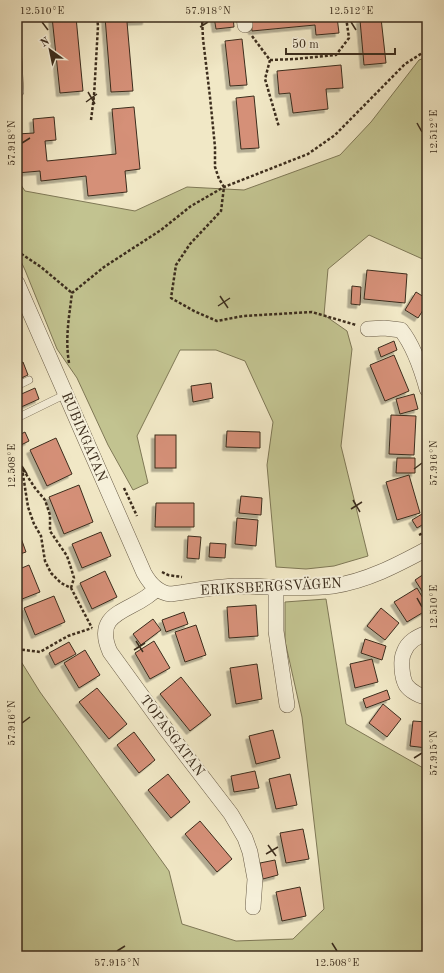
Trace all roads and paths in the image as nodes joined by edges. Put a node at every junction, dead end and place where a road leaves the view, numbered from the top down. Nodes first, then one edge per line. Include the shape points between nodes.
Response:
1 (97, 17) edge
2 (202, 17) edge
3 (346, 17) edge
4 (244, 21) edge
5 (17, 38) edge
6 (427, 50) edge
7 (270, 60) junction
8 (20, 92) dead end
9 (92, 120) dead end
10 (279, 128) dead end
11 (224, 187) junction
12 (17, 251) edge
13 (17, 283) edge
14 (72, 293) junction
15 (368, 329) joint
16 (70, 366) dead end
17 (29, 380) dead end
18 (17, 386) edge
19 (427, 389) edge
20 (66, 394) junction
21 (17, 418) edge
22 (123, 486) dead end
23 (137, 518) dead end
24 (427, 531) edge
25 (413, 538) dead end
26 (427, 549) edge
27 (160, 572) dead end
28 (188, 576) dead end
29 (276, 587) junction
30 (71, 588) junction
31 (156, 589) junction
32 (110, 621) junction
33 (92, 628) junction
34 (427, 632) edge
35 (17, 649) edge
36 (427, 697) edge
37 (287, 705) dead end
38 (253, 907) dead end

1 - 9 path
2 - 11 path via 215,167
3 - 7 path via 349,38 336,55
4 - 7 path
5 - 8 lane
6 - 11 path via 405,64 335,135 308,154
7 - 10 path via 265,79
11 - 14 path via 191,206 161,230 104,267
11 - 15 path via 221,211 190,244 176,265 171,298 217,321 243,316 312,312
12 - 14 path
13 - 20 street, RUBINGATAN
14 - 16 path via 67,328
15 - 19 street via 401,330
17 - 18 lane
20 - 21 lane
20 - 31 street, RUBINGATAN via 144,573
22 - 23 path
24 - 25 path
26 - 29 street, ERIKSBERGSVÄGEN via 361,580 333,586
27 - 28 path
29 - 31 street, ERIKSBERGSVÄGEN via 236,586 171,594
29 - 37 street via 276,631
30 - 30 path via 61,583 45,562 41,536 28,508 22,468 45,500 50,515 50,531 67,556 74,578
30 - 33 path
31 - 32 street via 146,599 116,614
32 - 33 path
32 - 38 street, TOPASGATAN via 104,635 110,652 231,814 245,838 255,879
33 - 35 path via 68,636 40,652
34 - 36 street via 412,640 403,652 402,670 406,686 422,697

